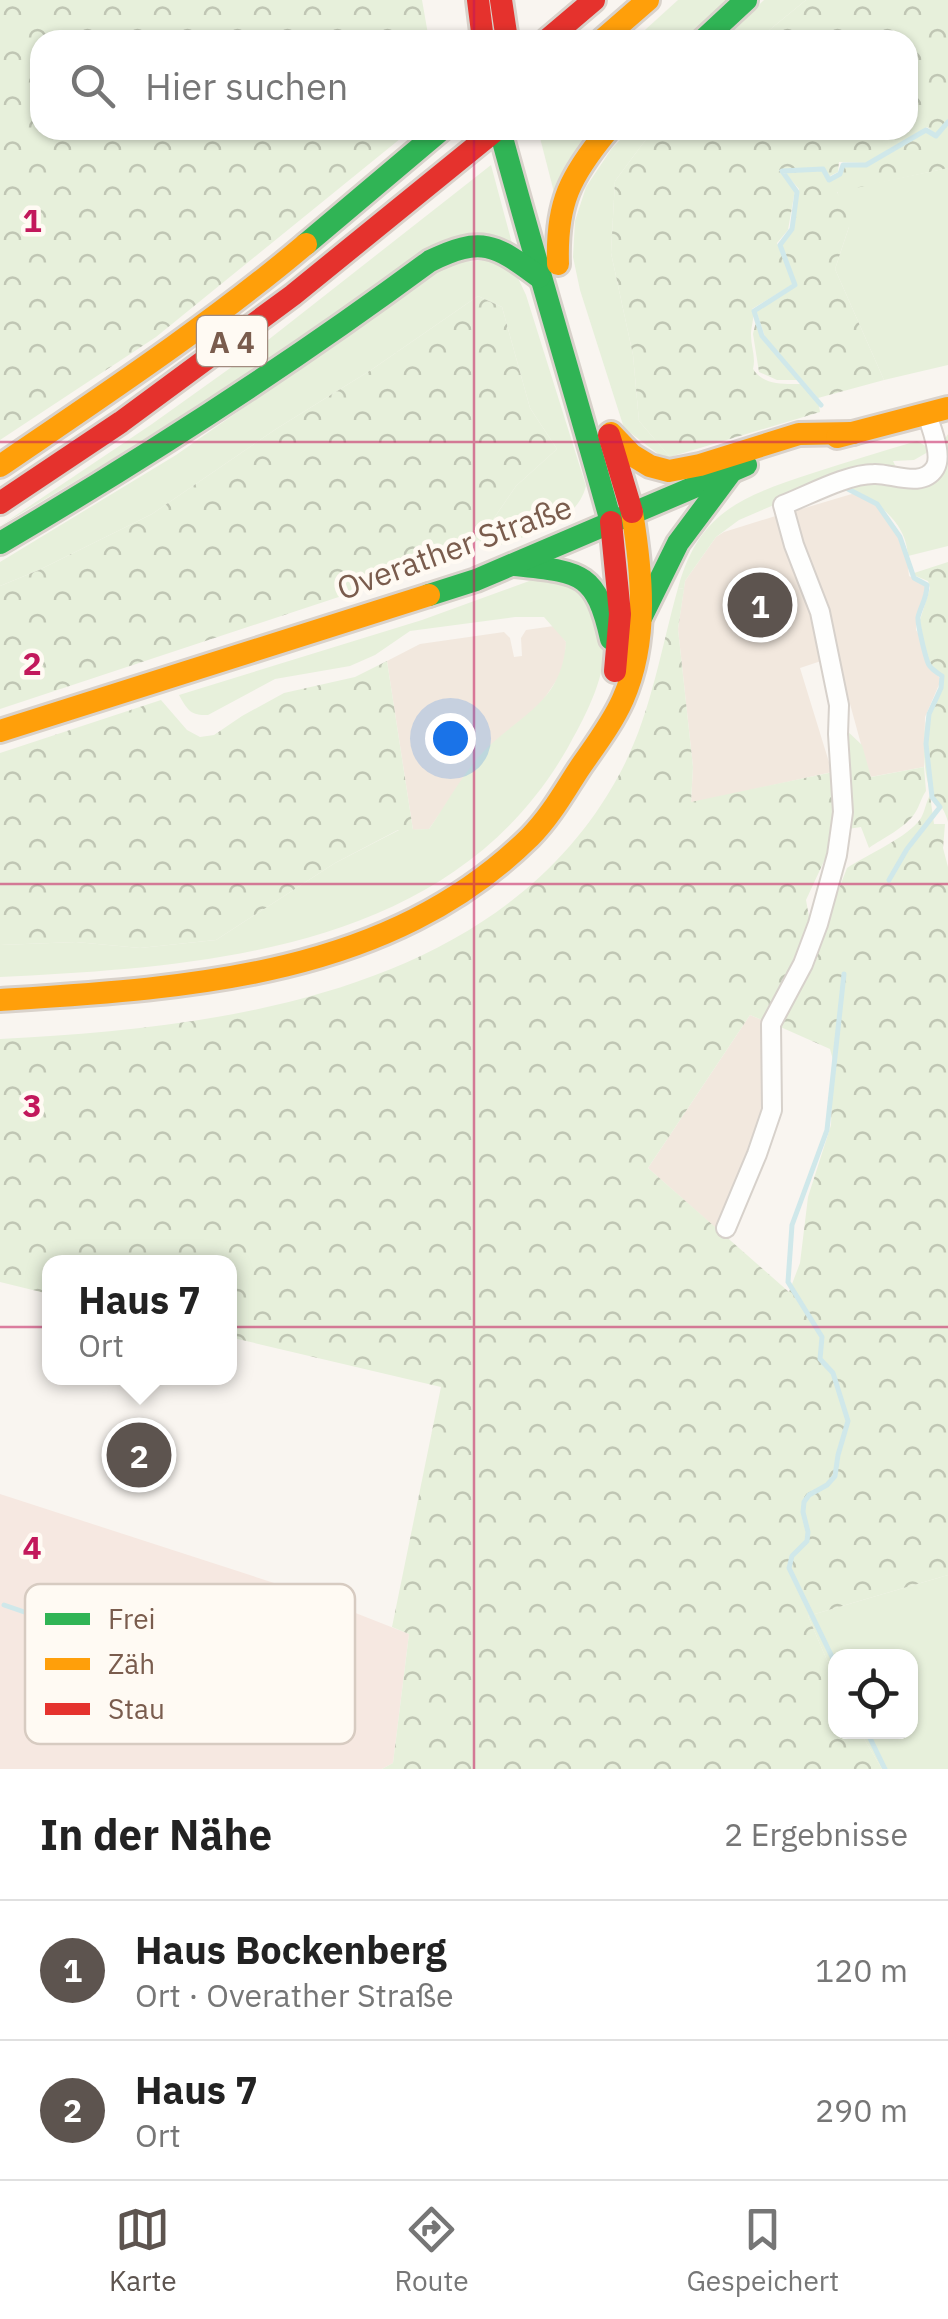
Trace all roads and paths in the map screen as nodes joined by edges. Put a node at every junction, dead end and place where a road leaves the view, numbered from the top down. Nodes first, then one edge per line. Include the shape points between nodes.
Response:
1 (478, 0) edge
2 (501, 0) edge
3 (594, 0) edge
4 (648, 0) edge
5 (746, 0) edge
6 (482, 30) edge
7 (505, 30) edge
8 (559, 30) edge
9 (614, 30) edge
10 (714, 30) edge
11 (429, 140) edge
12 (486, 140) edge
13 (502, 140) edge
14 (524, 140) edge
15 (600, 140) edge
16 (549, 270) junction
17 (938, 411) edge
18 (607, 429) junction
19 (853, 433) junction
20 (0, 466) edge
21 (734, 469) junction
22 (0, 503) edge
23 (622, 517) junction
24 (0, 543) edge
25 (513, 565) junction
26 (640, 620) junction
27 (616, 669) junction
28 (604, 730) junction
29 (0, 731) edge
30 (0, 1000) edge
31 (726, 1228) dead end

1 - 6 main road
2 - 7 main road
3 - 8 main road
4 - 9 main road
5 - 10 main road
11 - 20 main road, A 4 via 244,294
12 - 22 main road, A 4 via 293,296
13 - 16 main road
14 - 16 main road
15 - 16 main road via 560,208
16 - 18 main road
16 - 23 main road via 580,410
16 - 24 main road via 481,244 452,249 153,450
17 - 19 main road, Overather Straße
17 - 31 street, Overather Straße via 932,472 854,478 783,505 820,612 839,705 843,812 818,924 771,1024 772,1110
18 - 19 main road via 632,455 669,471 799,434
18 - 23 main road
19 - 21 main road, Overather Straße
21 - 23 main road, Overather Straße
21 - 26 main road via 678,543
23 - 25 main road, Overather Straße
23 - 26 main road via 639,552
23 - 27 main road
25 - 27 main road via 572,572 593,586 606,612
25 - 29 main road, Overather Straße
26 - 28 main road via 623,698
27 - 28 main road
28 - 30 main road via 519,847 438,908 381,936 224,980

